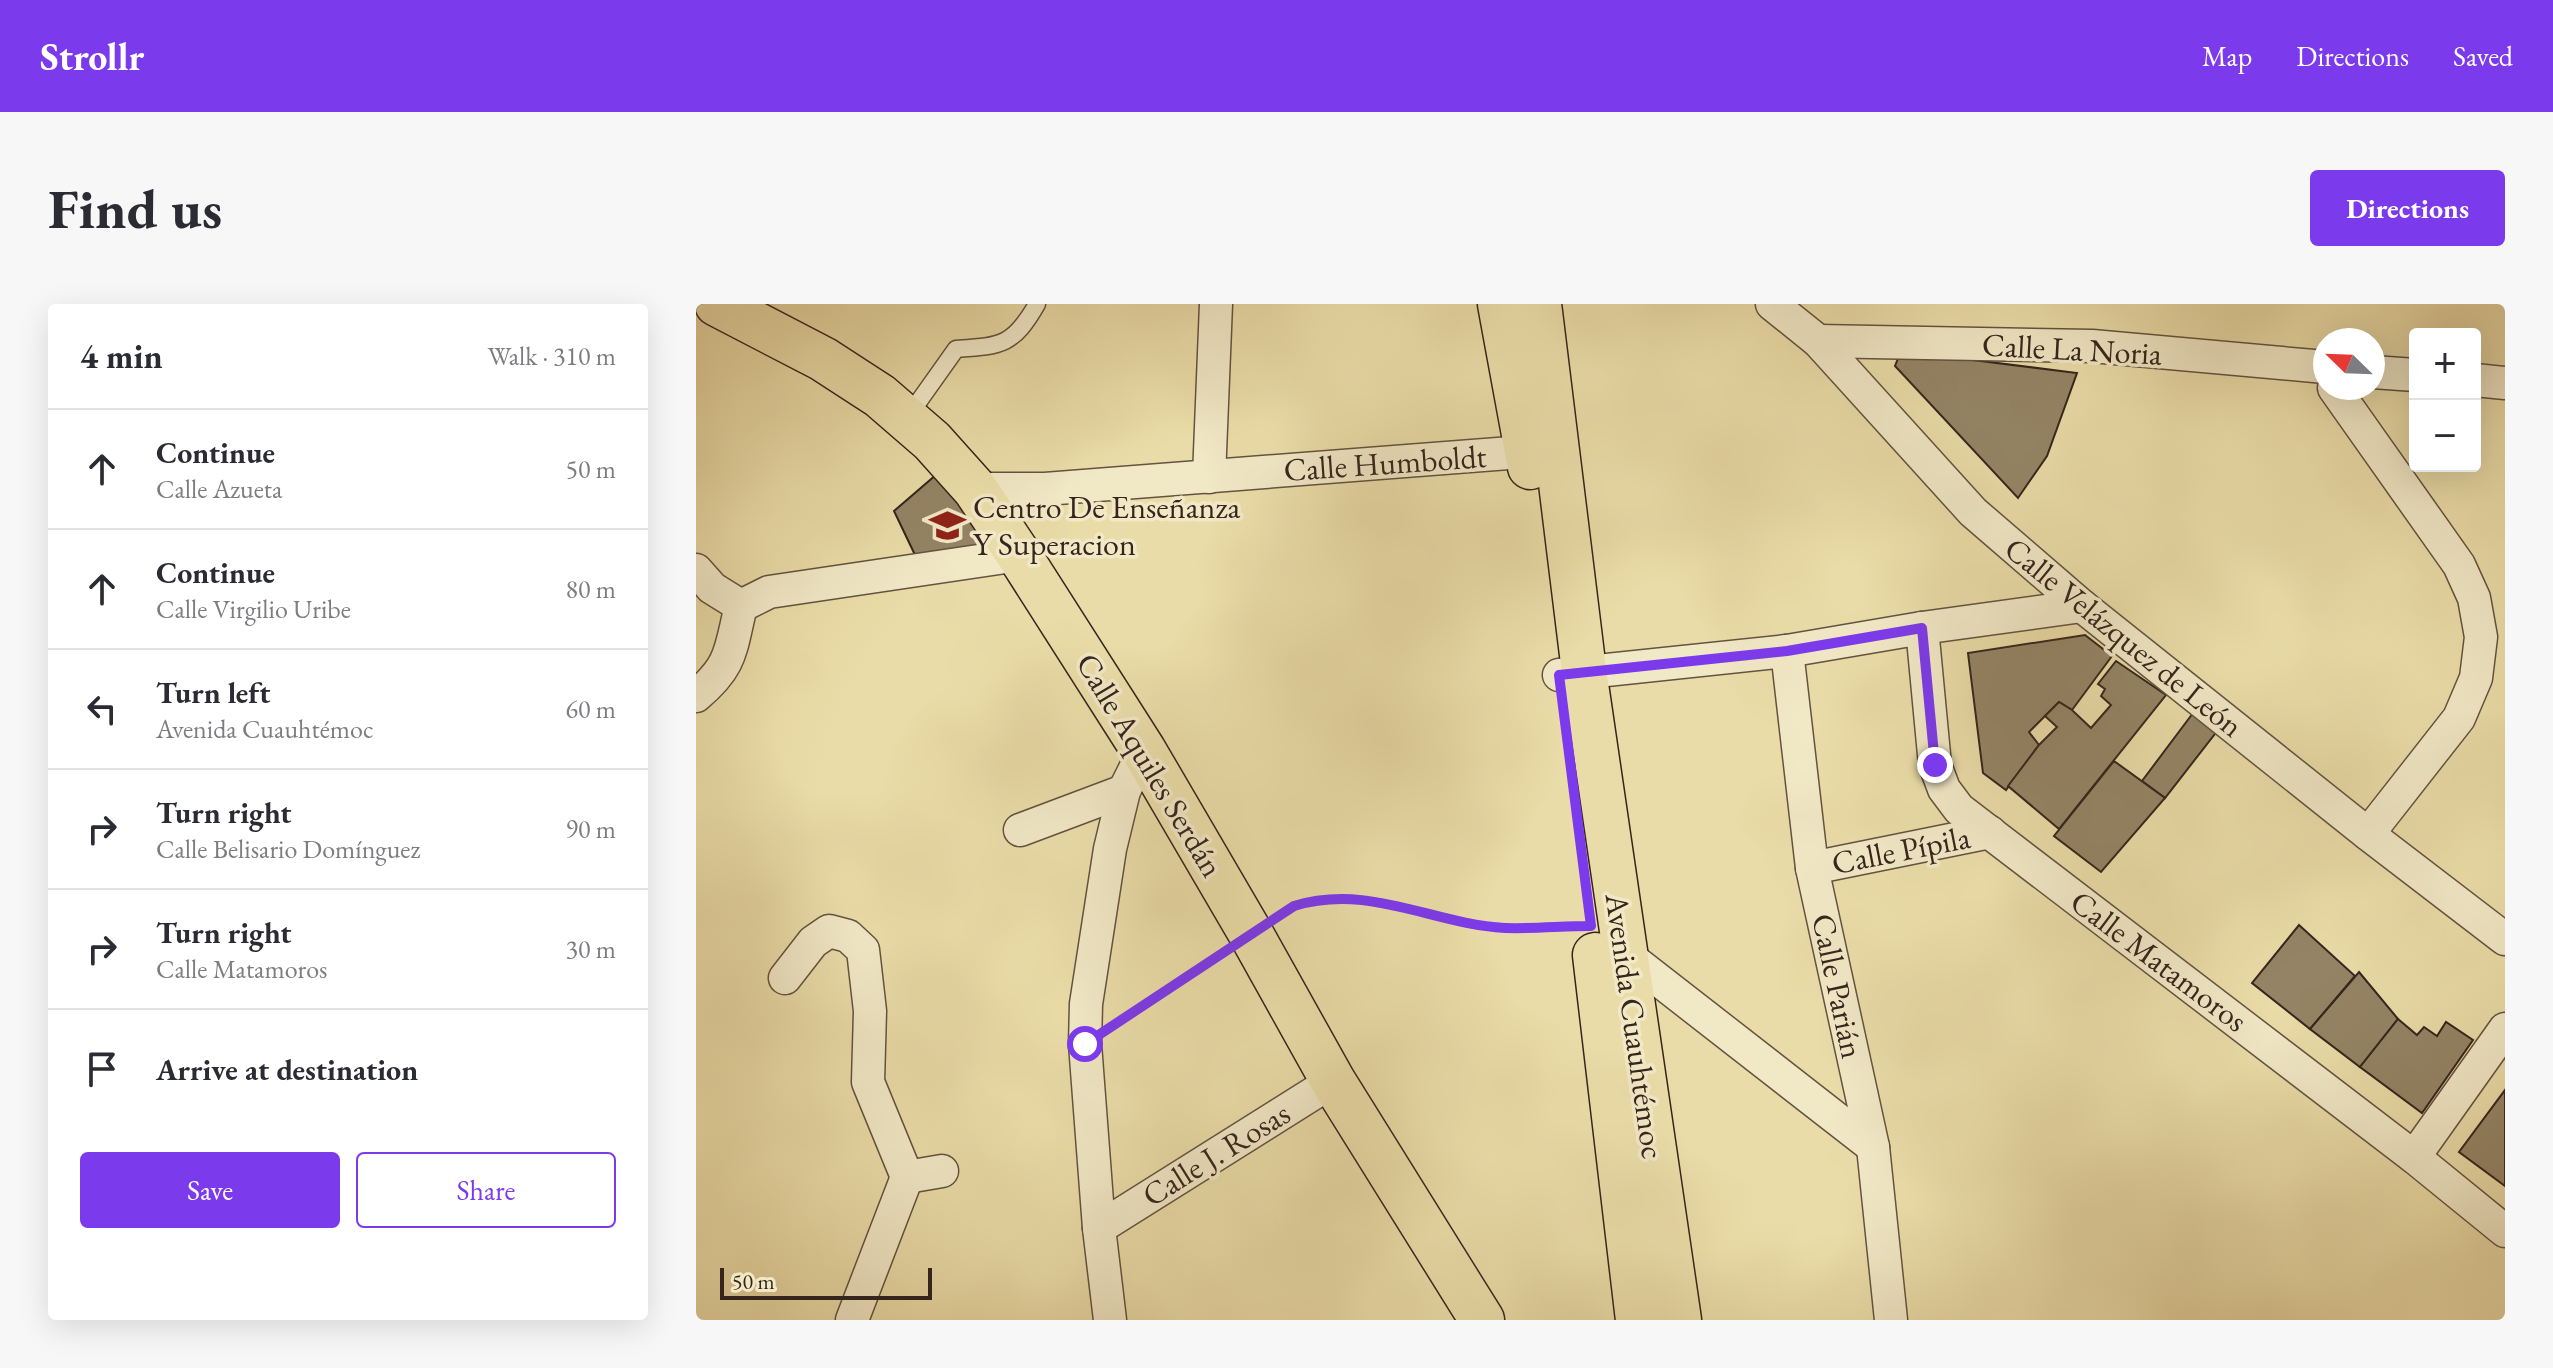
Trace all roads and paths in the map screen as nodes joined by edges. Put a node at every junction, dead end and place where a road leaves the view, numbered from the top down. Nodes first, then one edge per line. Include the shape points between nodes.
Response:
1 (717, 304) edge
2 (1037, 304) edge
3 (1216, 304) edge
4 (1500, 304) edge
5 (1539, 304) edge
6 (1773, 304) edge
7 (1818, 341) junction
8 (2313, 372) edge
9 (2385, 373) edge
10 (2409, 375) edge
11 (2481, 381) edge
12 (2505, 383) edge
13 (2344, 400) edge
14 (906, 419) junction
15 (1542, 450) junction
16 (1209, 477) junction
17 (975, 489) junction
18 (1019, 555) junction
19 (701, 586) edge
20 (741, 606) junction
21 (2082, 606) junction
22 (1922, 628) junction
23 (1787, 651) junction
24 (1571, 673) junction
25 (696, 696) edge
26 (1144, 751) junction
27 (1124, 791) junction
28 (1020, 830) dead end
29 (1990, 832) junction
30 (2368, 834) junction
31 (1812, 868) junction
32 (1251, 934) junction
33 (2505, 939) edge
34 (1603, 944) junction
35 (785, 978) dead end
36 (2505, 1029) edge
37 (1085, 1044) junction
38 (1333, 1081) junction
39 (1873, 1147) junction
40 (2414, 1157) junction
41 (942, 1171) dead end
42 (907, 1177) junction
43 (1099, 1228) junction
44 (2505, 1231) edge
45 (852, 1320) edge
46 (1110, 1320) edge
47 (1482, 1320) edge
48 (1638, 1320) edge
49 (1679, 1320) edge
50 (1891, 1320) edge

1 - 14 main road, Calle Aquiles Serdán via 823,359
2 - 14 lane via 1016,333 997,346 956,349
3 - 16 street
4 - 15 main road, Avenida Cuauhtémoc
5 - 15 main road, Avenida Cuauhtémoc
6 - 7 street, Calle Velázquez de León
7 - 8 street, Calle La Noria via 2092,346
7 - 21 street, Calle Velázquez de León via 1973,512
9 - 10 street
11 - 12 street
13 - 30 street via 2459,565 2474,598 2481,637 2476,678 2459,718
14 - 17 main road, Calle Aquiles Serdán
15 - 16 street, Calle Humboldt
15 - 24 main road, Avenida Cuauhtémoc
16 - 17 street, Calle Humboldt
17 - 18 main road, Calle Aquiles Serdán
18 - 20 street via 769,592
18 - 26 main road, Calle Aquiles Serdán
19 - 20 street
20 - 25 street via 727,664
21 - 22 street
21 - 30 street, Calle Velázquez de León
22 - 23 street
22 - 29 street, Calle Matamoros via 1935,765 1959,809
23 - 24 street
23 - 31 street, Calle Parián
24 - 34 main road, Avenida Cuauhtémoc
26 - 27 street
26 - 32 main road, Calle Aquiles Serdán
27 - 28 street
27 - 37 street via 1088,989
29 - 31 street, Calle Pípila
29 - 40 street, Calle Matamoros
30 - 33 street, Calle Velázquez de León
31 - 39 street, Calle Parián
32 - 34 path via 1294,906 1319,899 1394,904 1470,923
32 - 37 path
32 - 38 main road, Calle Aquiles Serdán
34 - 39 street
34 - 48 main road, Avenida Cuauhtémoc
34 - 49 main road, Avenida Cuauhtémoc
35 - 42 street via 813,942 829,931 848,936 863,950 870,1011 868,1082
36 - 40 street
37 - 43 street
38 - 43 street, Calle J. Rosas
38 - 47 main road, Calle Aquiles Serdán
39 - 50 street, Calle Parián
40 - 44 street, Calle Matamoros
41 - 42 street
42 - 45 street
43 - 46 street

